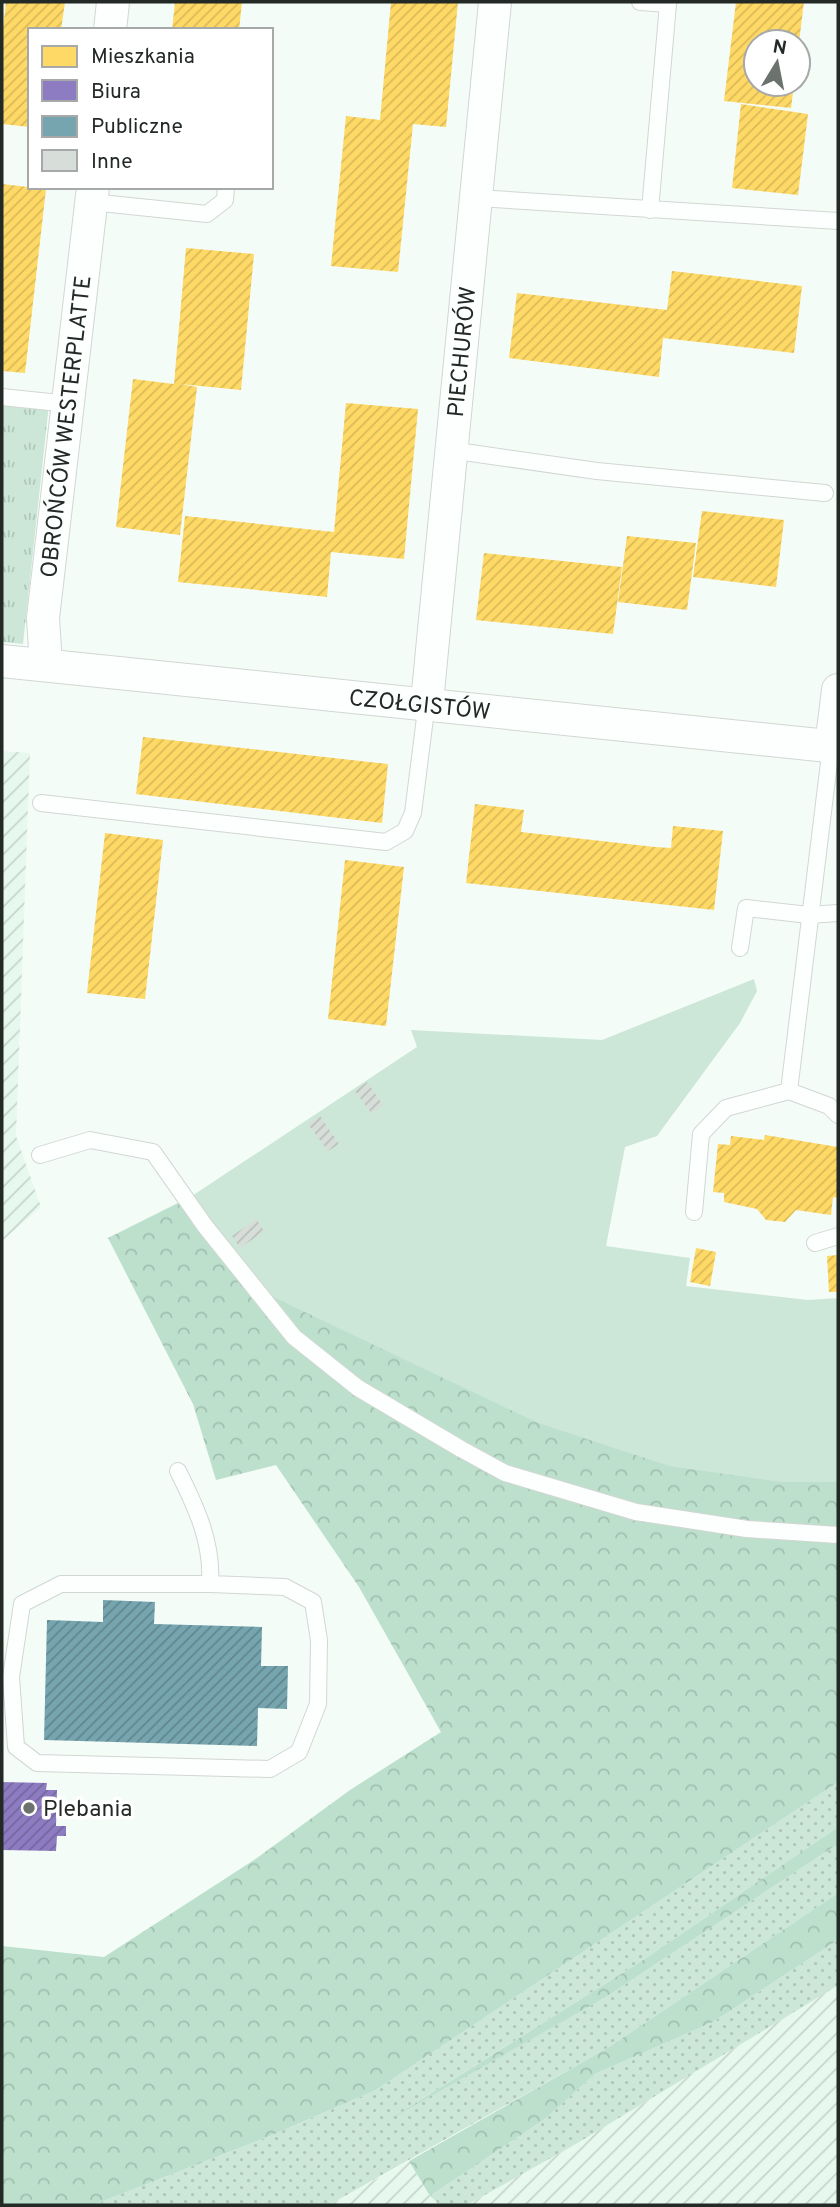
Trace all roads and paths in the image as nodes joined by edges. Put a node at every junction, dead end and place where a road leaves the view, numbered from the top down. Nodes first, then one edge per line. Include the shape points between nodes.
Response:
1 (113, 2) edge
2 (495, 2) edge
3 (639, 2) edge
4 (110, 28) edge
5 (226, 189) edge
6 (92, 194) edge
7 (477, 198) junction
8 (650, 210) junction
9 (838, 221) edge
10 (2, 397) edge
11 (69, 404) junction
12 (450, 450) junction
13 (825, 493) dead end
14 (2, 661) edge
15 (46, 665) junction
16 (838, 690) edge
17 (427, 702) junction
18 (835, 747) edge
19 (41, 803) dead end
20 (838, 913) edge
21 (809, 915) junction
22 (740, 948) dead end
23 (789, 1091) junction
24 (838, 1115) edge
25 (40, 1155) dead end
26 (694, 1212) dead end
27 (838, 1236) edge
28 (815, 1243) dead end
29 (178, 1471) dead end
30 (838, 1535) edge
31 (210, 1584) junction

1 - 4 street
2 - 7 street, PIECHURÓW
3 - 8 lane via 668,4
5 - 6 lane via 225,200 207,214
6 - 11 street, OBROŃCÓW WESTERPLATTE
7 - 8 lane
7 - 12 street, PIECHURÓW
8 - 9 lane
10 - 11 lane
11 - 15 street, OBROŃCÓW WESTERPLATTE via 43,618
12 - 13 lane via 610,472
12 - 17 street, PIECHURÓW
14 - 15 street, CZOŁGISTÓW
15 - 17 street, CZOŁGISTÓW
16 - 18 street
17 - 18 street, CZOŁGISTÓW
17 - 19 lane via 413,813 405,831 386,842
18 - 21 lane
20 - 21 lane
21 - 22 lane via 746,908
21 - 23 lane
23 - 24 lane via 829,1106
23 - 26 lane via 726,1108 701,1134
25 - 30 lane via 90,1140 153,1152 294,1337 358,1388 505,1473 636,1512 747,1529
27 - 28 lane
29 - 31 lane via 199,1513 212,1565
31 - 31 lane via 285,1587 313,1602 319,1640 318,1704 299,1752 270,1769 37,1763 16,1747 11,1677 22,1604 61,1584

